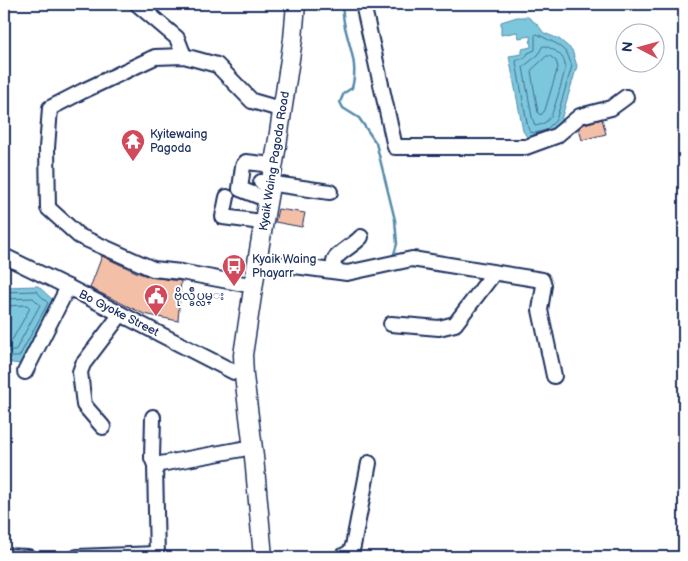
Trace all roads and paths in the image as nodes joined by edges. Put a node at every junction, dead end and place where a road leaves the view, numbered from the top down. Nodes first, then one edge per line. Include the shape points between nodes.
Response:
1 (137, 4) edge
2 (287, 4) edge
3 (296, 4) edge
4 (363, 4) edge
5 (184, 56) junction
6 (626, 97) dead end
7 (274, 107) junction
8 (263, 187) junction
9 (330, 192) dead end
10 (227, 198) dead end
11 (254, 221) junction
12 (361, 237) dead end
13 (4, 256) edge
14 (257, 262) junction
15 (333, 272) junction
16 (494, 273) junction
17 (244, 284) junction
18 (68, 287) junction
19 (121, 314) junction
20 (391, 324) dead end
21 (25, 372) dead end
22 (234, 372) junction
23 (554, 376) dead end
24 (153, 417) dead end
25 (103, 427) dead end
26 (248, 448) junction
27 (369, 462) dead end
28 (155, 464) junction
29 (4, 556) edge
30 (157, 556) edge
31 (28, 557) edge
32 (77, 557) edge
33 (252, 557) edge
34 (264, 557) edge
35 (341, 557) edge

1 - 5 street via 178,38
2 - 7 main road, Kyaik Waing Pagoda Road
3 - 8 main road, Kyaik Waing Pagoda Road via 293,39
4 - 6 street via 395,147 526,147 556,136 580,116 611,108
5 - 7 street via 216,65 252,101
5 - 17 street via 155,58 50,108 46,148 48,208 79,236 153,269
7 - 8 main road, Kyaik Waing Pagoda Road
8 - 9 street
8 - 11 main road, Kyaik Waing Pagoda Road
8 - 14 main road, Kyaik Waing Pagoda Road
10 - 11 street via 223,217
11 - 17 main road, Kyaik Waing Pagoda Road
12 - 15 street via 335,259
13 - 18 street, Bo Gyoke Street
14 - 15 street
14 - 26 main road, Kyaik Waing Pagoda Road via 243,355
15 - 16 street via 346,273 412,259
16 - 20 street via 455,324 439,328
16 - 23 street via 544,281 540,310
17 - 22 main road, Kyaik Waing Pagoda Road
18 - 19 street, Bo Gyoke Street
18 - 21 street
19 - 22 street, Bo Gyoke Street
19 - 25 street via 80,368 84,405
22 - 26 main road, Kyaik Waing Pagoda Road
24 - 28 street via 152,458
26 - 28 street
26 - 33 main road, Kyaik Waing Pagoda Road
26 - 34 main road, Kyaik Waing Pagoda Road
27 - 35 street via 353,546
28 - 30 street
29 - 31 street
30 - 32 street

